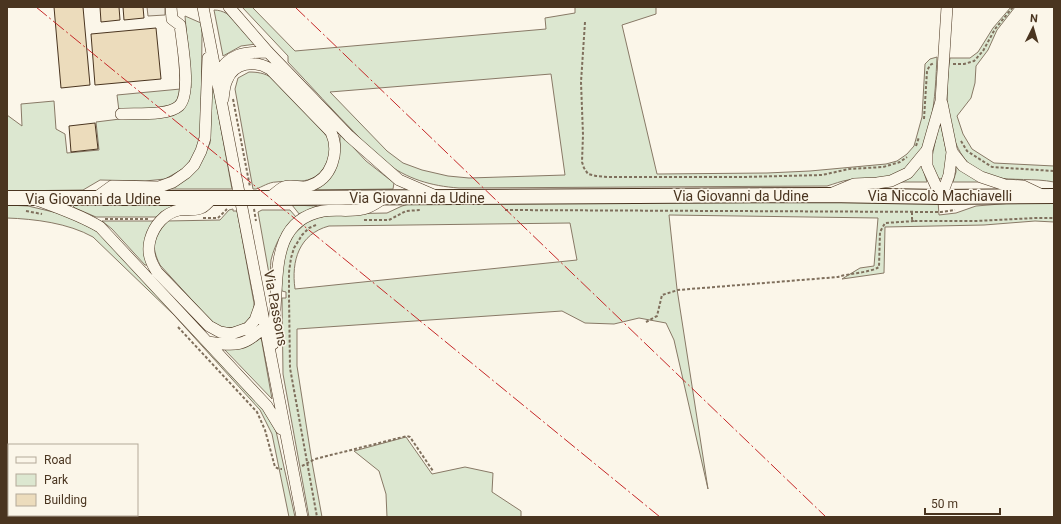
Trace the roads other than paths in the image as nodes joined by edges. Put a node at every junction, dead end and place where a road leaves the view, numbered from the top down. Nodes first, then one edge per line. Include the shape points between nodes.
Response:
1 (171, 7) edge
2 (203, 7) edge
3 (229, 7) edge
4 (947, 7) edge
5 (165, 8) edge
6 (208, 35) junction
7 (268, 52) junction
8 (216, 76) junction
9 (941, 101) junction
10 (222, 104) junction
11 (121, 114) dead end
12 (921, 148) junction
13 (952, 152) junction
14 (827, 196) junction
15 (1049, 196) edge
16 (941, 197) junction
17 (7, 198) edge
18 (213, 198) junction
19 (384, 198) junction
20 (442, 198) junction
21 (32, 199) junction
22 (94, 199) junction
23 (259, 199) junction
24 (260, 305) junction
25 (265, 326) junction
26 (208, 342) junction
27 (272, 363) junction
28 (286, 437) junction
29 (302, 517) edge

1 - 5 street
1 - 11 street via 172,19 180,25 186,84 183,100 178,107 166,111
2 - 6 street
3 - 7 street
4 - 9 street via 950,65
6 - 8 street, Via Passons
6 - 22 street via 205,138 194,165 173,182 159,186 112,186
7 - 8 street via 251,52 233,57 221,67
7 - 20 street via 350,136 399,180
8 - 10 street, Via Passons
9 - 12 street
9 - 13 street
10 - 23 street via 229,75 242,64 259,64 270,69 334,139 334,157 326,176 308,187 285,187
10 - 24 street, Via Passons
12 - 14 street via 912,169 900,178 891,182 854,184
12 - 16 street
13 - 15 street via 963,166 981,177 1005,185 1023,186
13 - 16 street via 949,175
14 - 16 main road, Via Niccolò Machiavelli
14 - 20 main road, Via Giovanni da Udine
15 - 16 main road, Via Niccolò Machiavelli
17 - 21 main road, Via Giovanni da Udine
18 - 22 main road, Via Giovanni da Udine
18 - 23 main road, Via Giovanni da Udine, bridge
18 - 24 street via 201,208 178,210 162,218 149,246 152,265 209,326 220,332 231,334 248,328 255,320
19 - 20 main road, Via Giovanni da Udine
19 - 23 main road, Via Giovanni da Udine
19 - 27 street via 364,209 323,211 310,215 289,232 284,240 277,267
21 - 22 main road, Via Giovanni da Udine
21 - 26 street via 72,212 100,228
24 - 25 street, Via Passons
25 - 26 street via 246,342 229,345
25 - 27 street, Via Passons
26 - 28 street via 267,406
27 - 28 street, Via Passons
28 - 29 street, Via Passons

